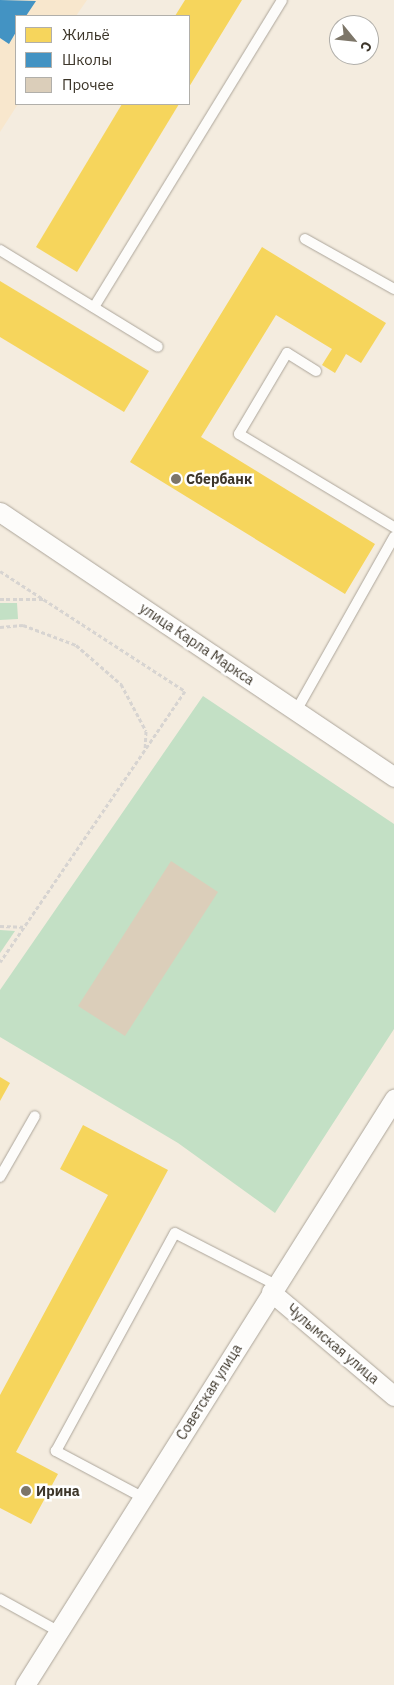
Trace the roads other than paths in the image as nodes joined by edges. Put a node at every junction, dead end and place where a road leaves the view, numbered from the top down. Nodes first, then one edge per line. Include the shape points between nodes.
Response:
1 (282, 0) edge
2 (305, 239) dead end
3 (0, 250) edge
4 (394, 288) edge
5 (94, 307) junction
6 (158, 347) dead end
7 (316, 371) dead end
8 (0, 512) edge
9 (394, 527) edge
10 (394, 537) edge
11 (296, 711) junction
12 (394, 777) edge
13 (394, 1099) edge
14 (35, 1116) dead end
15 (0, 1177) edge
16 (274, 1289) junction
17 (394, 1396) edge
18 (142, 1497) junction
19 (0, 1599) edge
20 (58, 1631) junction
21 (25, 1685) edge

1 - 5 lane
2 - 4 lane
3 - 5 lane
5 - 6 lane
7 - 9 lane via 288,353 239,434
8 - 11 street, улица Карла Маркса
10 - 11 lane
11 - 12 street, улица Карла Маркса
13 - 16 street, Советская улица
14 - 15 lane
16 - 17 street, Чулымская улица
16 - 18 street, Советская улица
16 - 18 lane via 175,1232 56,1451
18 - 20 street, Советская улица
19 - 20 lane
20 - 21 street, Советская улица

